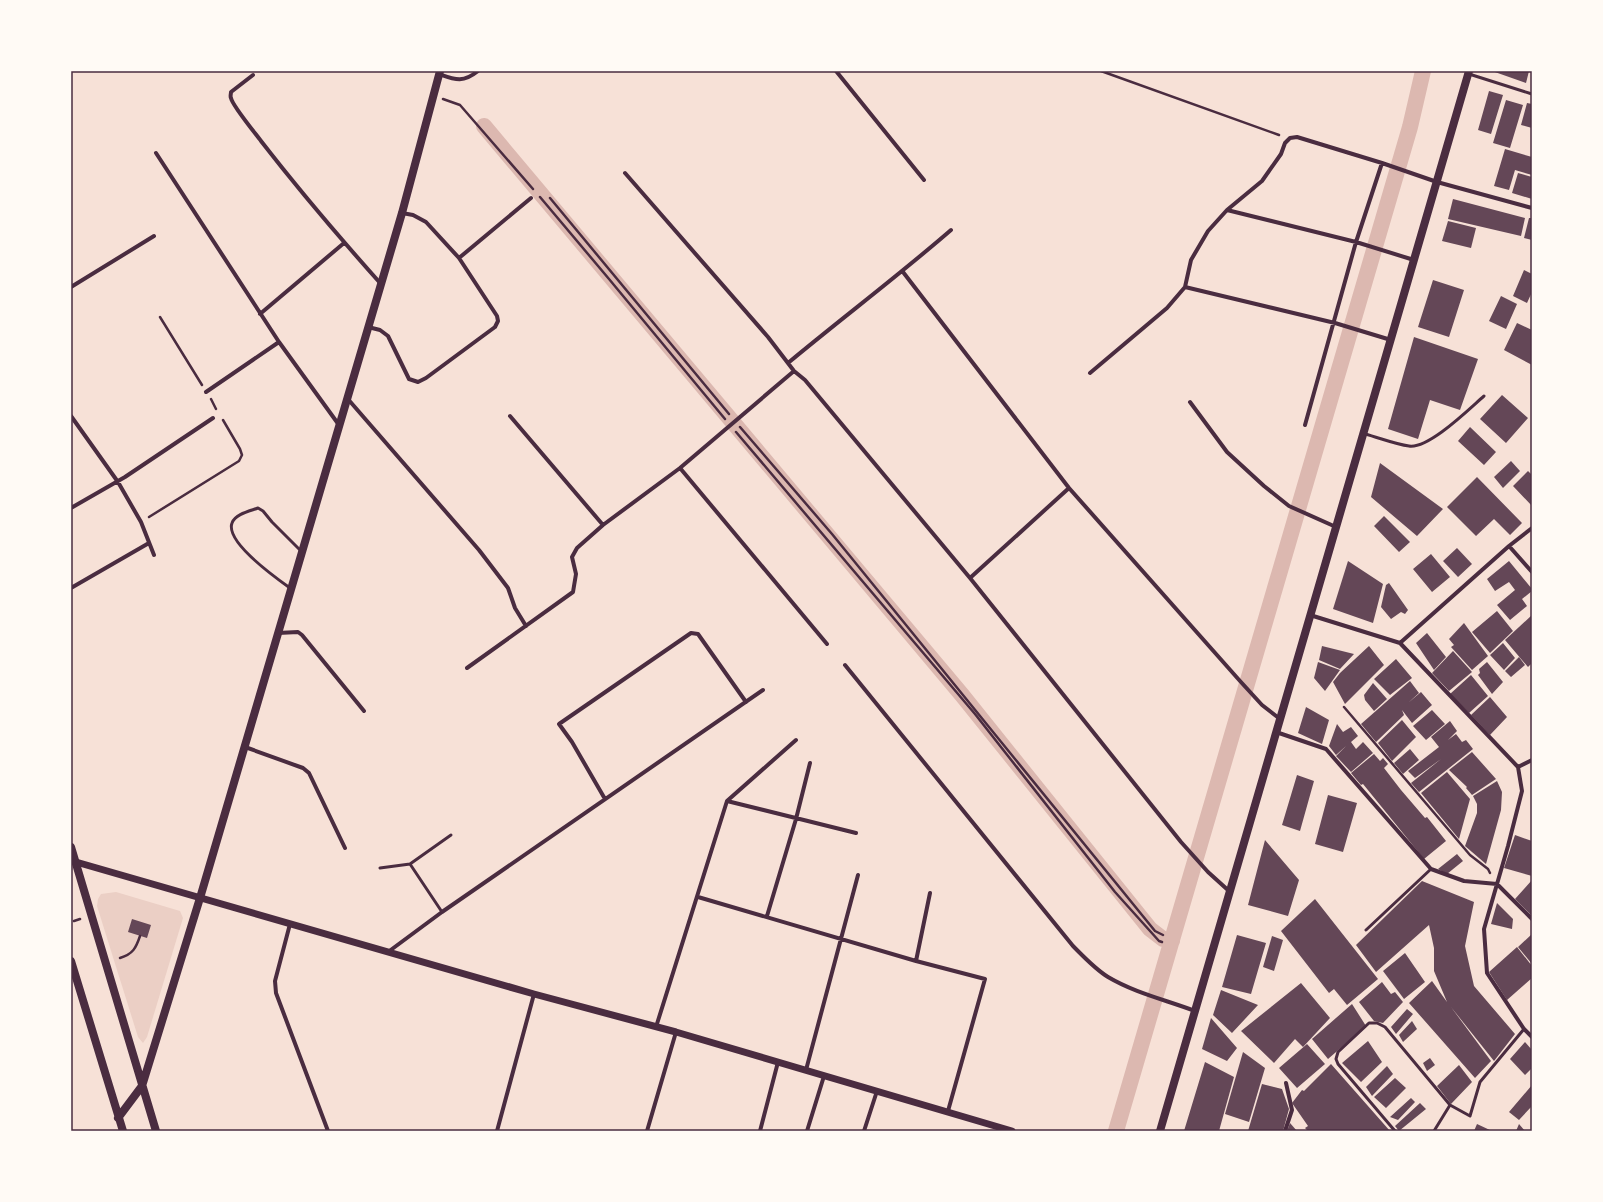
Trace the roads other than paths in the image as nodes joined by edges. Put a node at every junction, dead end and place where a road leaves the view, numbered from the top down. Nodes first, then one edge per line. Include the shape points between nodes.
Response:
1 (478, 71) edge
2 (836, 71) edge
3 (1469, 72) edge
4 (440, 73) edge
5 (253, 75) dead end
6 (1532, 94) edge
7 (156, 153) dead end
8 (1382, 163) junction
9 (625, 173) dead end
10 (924, 180) dead end
11 (1437, 182) junction
12 (531, 198) dead end
13 (1532, 208) edge
14 (1227, 210) junction
15 (402, 213) junction
16 (951, 230) dead end
17 (154, 236) dead end
18 (1356, 242) junction
19 (344, 243) junction
20 (459, 258) junction
21 (1414, 260) junction
22 (903, 272) junction
23 (381, 284) junction
24 (71, 287) edge
25 (1185, 287) junction
26 (260, 314) junction
27 (1334, 324) junction
28 (368, 327) junction
29 (1391, 340) junction
30 (279, 342) junction
31 (788, 363) junction
32 (794, 371) junction
33 (1090, 373) dead end
34 (206, 392) dead end
35 (1484, 396) dead end
36 (347, 398) junction
37 (1190, 402) dead end
38 (71, 416) edge
39 (510, 416) dead end
40 (213, 418) dead end
41 (339, 425) junction
42 (1305, 425) dead end
43 (1363, 433) junction
44 (680, 468) junction
45 (118, 482) junction
46 (1069, 488) junction
47 (71, 508) edge
48 (603, 525) junction
49 (1336, 526) junction
50 (1532, 528) edge
51 (149, 543) junction
52 (1509, 546) junction
53 (302, 552) junction
54 (154, 555) dead end
55 (1532, 572) edge
56 (970, 578) junction
57 (71, 588) edge
58 (291, 589) junction
59 (1310, 615) junction
60 (526, 626) junction
61 (278, 634) junction
62 (1400, 643) junction
63 (827, 644) dead end
64 (845, 665) dead end
65 (467, 668) dead end
66 (763, 690) dead end
67 (746, 702) junction
68 (364, 711) dead end
69 (1280, 720) junction
70 (1276, 732) junction
71 (796, 740) dead end
72 (245, 747) junction
73 (1532, 760) edge
74 (810, 763) dead end
75 (1518, 767) junction
76 (605, 800) junction
77 (727, 801) junction
78 (796, 819) junction
79 (856, 833) dead end
80 (451, 835) dead end
81 (71, 847) edge
82 (345, 848) dead end
83 (73, 862) edge
84 (410, 864) junction
85 (380, 868) dead end
86 (1430, 868) junction
87 (858, 876) dead end
88 (1497, 884) junction
89 (1230, 892) junction
90 (930, 893) dead end
91 (698, 897) junction
92 (200, 898) junction
93 (442, 912) junction
94 (767, 916) junction
95 (1532, 919) edge
96 (290, 924) junction
97 (1366, 930) dead end
98 (841, 939) junction
99 (387, 952) junction
100 (71, 961) edge
101 (916, 961) junction
102 (534, 994) junction
103 (1195, 1011) junction
104 (656, 1027) junction
105 (1524, 1029) junction
106 (676, 1032) junction
107 (1532, 1037) edge
108 (778, 1062) junction
109 (806, 1070) junction
110 (824, 1076) junction
111 (1286, 1083) dead end
112 (142, 1086) junction
113 (877, 1091) junction
114 (1450, 1105) junction
115 (948, 1112) junction
116 (118, 1118) junction
117 (123, 1131) edge
118 (156, 1131) edge
119 (328, 1131) edge
120 (496, 1131) edge
121 (647, 1131) edge
122 (760, 1131) edge
123 (807, 1131) edge
124 (864, 1131) edge
125 (1012, 1131) edge
126 (1160, 1131) edge
127 (1285, 1131) edge
128 (1395, 1131) edge
129 (1434, 1131) edge

1 - 4 street via 462,80
2 - 10 street
3 - 6 lane
3 - 11 main road
4 - 15 main road
5 - 19 street via 231,92 231,98 251,129
7 - 26 street
8 - 11 street
8 - 14 street via 1297,137 1290,138 1262,182
8 - 18 street
9 - 31 street
11 - 13 street
11 - 21 main road
12 - 20 street
14 - 18 street
14 - 25 street via 1208,231 1191,260
15 - 20 street via 426,222
15 - 23 main road
16 - 22 street
17 - 24 street
18 - 21 street
18 - 27 street
19 - 23 street
19 - 26 street
20 - 28 street via 497,316 495,327 418,382 409,379 388,336 380,330
21 - 29 main road
22 - 31 street via 845,315
22 - 46 street
23 - 28 main road
25 - 27 street
25 - 33 street via 1167,308
26 - 30 street
27 - 29 street
27 - 42 street
28 - 36 main road
29 - 43 main road
30 - 34 street
30 - 41 street
31 - 32 street
32 - 44 street
32 - 56 street via 805,380
35 - 43 lane via 1429,441 1411,447
36 - 41 main road
36 - 60 street via 479,550 508,588 515,608
37 - 49 street via 1227,452 1264,486 1289,506
38 - 45 street
39 - 48 street
40 - 45 street
41 - 53 main road
43 - 49 main road
44 - 48 street
44 - 63 street
45 - 47 street
45 - 51 street via 141,522
46 - 56 street
46 - 69 street via 1240,681
48 - 60 street via 573,553 576,574 573,592
49 - 59 main road
50 - 52 street
51 - 54 street
51 - 57 street
52 - 55 street
52 - 62 street
53 - 58 main road
53 - 58 lane via 258,508 237,517 232,523 232,531 244,551
56 - 89 street via 1185,845 1208,872
58 - 61 main road
59 - 62 street
59 - 69 main road
60 - 65 street
61 - 68 street via 298,632 302,635
61 - 72 main road
62 - 75 street
64 - 103 street via 1073,946 1090,963 1108,977 1148,995
66 - 67 street
67 - 76 street
67 - 76 street via 698,634 691,633 559,724
69 - 70 main road
70 - 86 street via 1326,749
70 - 89 main road
71 - 77 street
72 - 82 street via 309,773
72 - 92 main road
73 - 75 street
74 - 78 street
75 - 88 street via 1522,791
76 - 93 street
77 - 78 street
77 - 91 street
78 - 79 street
78 - 94 street
80 - 84 lane
81 - 83 main road
83 - 92 street
83 - 112 main road
84 - 85 lane
84 - 93 lane
86 - 88 street via 1464,881
86 - 97 lane
87 - 98 street
88 - 95 street
88 - 105 street via 1484,929 1487,973
89 - 103 main road
90 - 101 street
91 - 94 street
91 - 104 street
92 - 96 street
92 - 112 main road
93 - 99 street
94 - 98 street
96 - 99 street
96 - 119 street via 276,973 276,993
98 - 101 street
98 - 109 street
99 - 102 street
100 - 116 main road
101 - 115 street via 985,979
102 - 104 street
102 - 120 street
103 - 126 main road
104 - 106 street
105 - 107 street
105 - 114 lane via 1480,1082 1470,1116
106 - 108 street
106 - 121 street
108 - 109 street
108 - 122 street
109 - 110 street
110 - 113 street
110 - 123 street
111 - 127 street via 1292,1110
112 - 116 main road
112 - 118 main road
113 - 115 street
113 - 124 street
114 - 128 lane via 1385,1027 1369,1023 1338,1052 1336,1059
114 - 129 lane
115 - 125 street
116 - 117 main road

